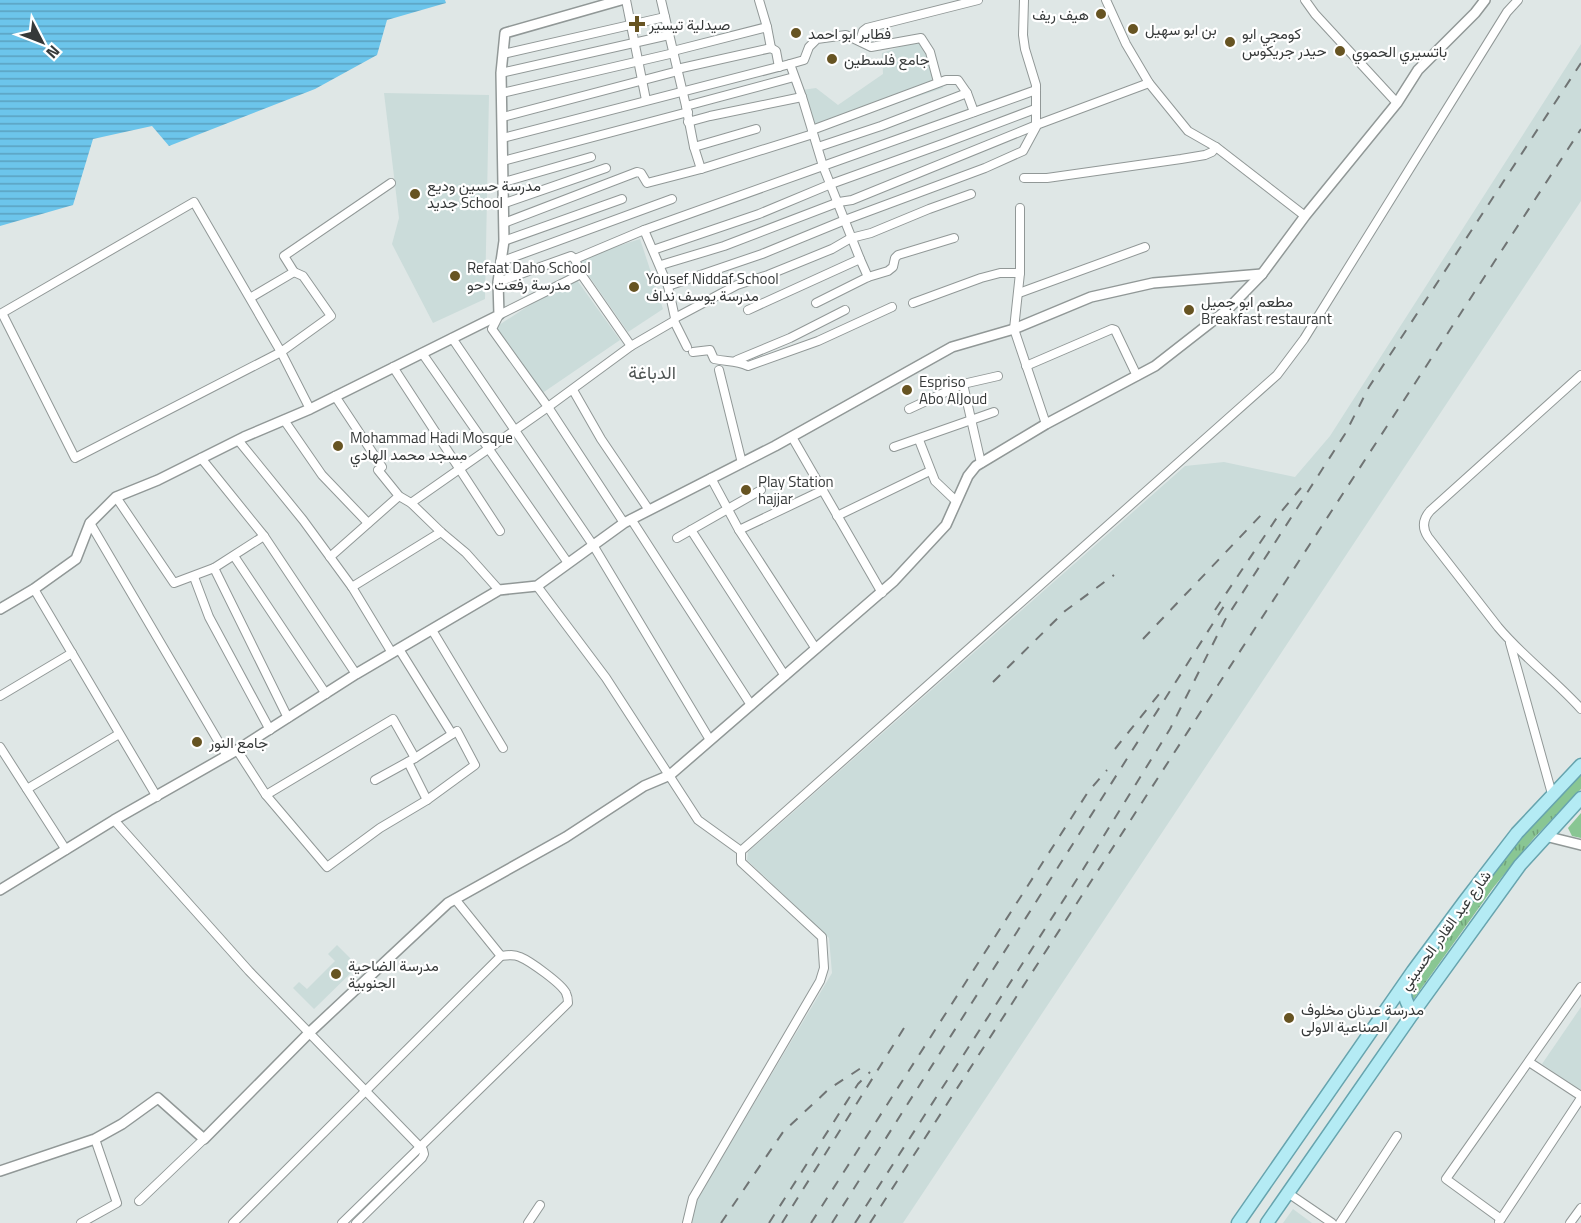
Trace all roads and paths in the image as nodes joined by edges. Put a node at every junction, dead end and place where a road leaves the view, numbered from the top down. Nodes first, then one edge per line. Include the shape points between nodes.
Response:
1 (623, 0) edge
2 (661, 0) edge
3 (759, 0) edge
4 (978, 0) edge
5 (1024, 0) edge
6 (1106, 0) edge
7 (1305, 0) edge
8 (1485, 0) edge
9 (1518, 0) edge
10 (665, 18) junction
11 (632, 26) junction
12 (767, 27) junction
13 (669, 35) junction
14 (860, 42) junction
15 (635, 44) junction
16 (771, 48) junction
17 (673, 52) junction
18 (503, 54) junction
19 (638, 61) junction
20 (790, 64) junction
21 (779, 67) junction
22 (678, 70) junction
23 (501, 73) junction
24 (794, 77) junction
25 (641, 80) junction
26 (938, 82) junction
27 (1149, 83) junction
28 (1036, 90) junction
29 (682, 92) junction
30 (502, 93) junction
31 (967, 93) junction
32 (802, 97) junction
33 (646, 100) junction
34 (1397, 103) junction
35 (687, 109) junction
36 (1035, 109) junction
37 (974, 112) junction
38 (503, 117) junction
39 (688, 122) junction
40 (1036, 127) junction
41 (756, 129) dead end
42 (812, 132) junction
43 (503, 138) junction
44 (694, 147) junction
45 (818, 147) junction
46 (1216, 147) junction
47 (591, 157) dead end
48 (503, 161) junction
49 (823, 166) junction
50 (606, 168) dead end
51 (701, 169) junction
52 (1024, 178) dead end
53 (504, 182) junction
54 (391, 183) dead end
55 (831, 184) junction
56 (971, 195) dead end
57 (622, 199) dead end
58 (672, 199) dead end
59 (839, 202) junction
60 (504, 203) junction
61 (1020, 208) dead end
62 (1305, 216) junction
63 (845, 220) junction
64 (504, 223) junction
65 (644, 230) junction
66 (851, 238) junction
67 (954, 238) dead end
68 (504, 241) junction
69 (1145, 247) dead end
70 (653, 250) junction
71 (575, 259) junction
72 (860, 259) junction
73 (500, 262) junction
74 (660, 265) junction
75 (294, 273) junction
76 (1020, 273) junction
77 (581, 274) junction
78 (1262, 274) junction
79 (868, 278) junction
80 (498, 282) junction
81 (668, 286) junction
82 (1018, 293) junction
83 (250, 298) junction
84 (816, 303) dead end
85 (913, 303) dead end
86 (892, 307) dead end
87 (748, 310) dead end
88 (845, 310) dead end
89 (499, 315) junction
90 (675, 319) junction
91 (1014, 328) junction
92 (452, 338) junction
93 (631, 346) junction
94 (281, 352) junction
95 (422, 353) junction
96 (737, 360) junction
97 (1026, 366) junction
98 (393, 368) junction
99 (719, 370) dead end
100 (1137, 375) junction
101 (1581, 375) edge
102 (998, 376) dead end
103 (963, 384) junction
104 (573, 390) junction
105 (335, 396) junction
106 (548, 408) junction
107 (310, 409) junction
108 (909, 409) dead end
109 (994, 412) dead end
110 (284, 420) junction
111 (971, 420) junction
112 (1046, 424) junction
113 (515, 430) junction
114 (792, 437) junction
115 (238, 440) junction
116 (919, 440) junction
117 (894, 447) dead end
118 (489, 448) junction
119 (201, 459) junction
120 (742, 463) junction
121 (981, 463) junction
122 (460, 468) junction
123 (930, 471) junction
124 (711, 478) junction
125 (761, 490) dead end
126 (823, 490) junction
127 (399, 496) junction
128 (117, 497) junction
129 (956, 501) junction
130 (411, 503) junction
131 (727, 509) junction
132 (649, 510) junction
133 (837, 516) junction
134 (628, 521) junction
135 (90, 523) junction
136 (368, 523) junction
137 (691, 530) junction
138 (739, 530) junction
139 (500, 531) dead end
140 (441, 532) junction
141 (264, 536) junction
142 (677, 538) dead end
143 (593, 545) junction
144 (234, 556) junction
145 (330, 557) junction
146 (568, 563) junction
147 (214, 568) junction
148 (194, 576) junction
149 (537, 586) junction
150 (352, 587) junction
151 (34, 589) junction
152 (499, 590) junction
153 (882, 593) junction
154 (0, 609) edge
155 (432, 630) junction
156 (1510, 641) junction
157 (816, 649) junction
158 (395, 651) junction
159 (72, 653) junction
160 (356, 674) junction
161 (785, 676) junction
162 (326, 694) junction
163 (0, 696) edge
164 (751, 705) junction
165 (1580, 705) edge
166 (288, 718) junction
167 (270, 730) junction
168 (119, 734) junction
169 (452, 734) junction
170 (710, 740) junction
171 (0, 747) edge
172 (503, 748) dead end
173 (237, 750) junction
174 (227, 756) junction
175 (411, 760) junction
176 (1581, 765) edge
177 (670, 775) junction
178 (375, 780) dead end
179 (27, 789) junction
180 (1552, 794) junction
181 (266, 795) junction
182 (157, 797) junction
183 (1581, 798) edge
184 (428, 800) junction
185 (114, 820) junction
186 (1545, 836) junction
187 (1581, 844) edge
188 (66, 850) junction
189 (741, 851) junction
190 (1, 886) edge
191 (454, 899) junction
192 (501, 956) junction
193 (1413, 971) junction
194 (1581, 987) edge
195 (1413, 1013) junction
196 (309, 1033) junction
197 (1529, 1062) junction
198 (365, 1092) junction
199 (1581, 1097) edge
200 (1397, 1136) dead end
201 (95, 1139) junction
202 (204, 1139) junction
203 (420, 1147) junction
204 (0, 1171) edge
205 (1288, 1193) junction
206 (139, 1201) dead end
207 (540, 1205) dead end
208 (1581, 1208) edge
209 (1499, 1221) edge
210 (81, 1223) edge
211 (232, 1223) edge
212 (342, 1223) edge
213 (356, 1223) edge
214 (528, 1223) edge
215 (687, 1223) edge
216 (1238, 1223) edge
217 (1267, 1223) edge
218 (1332, 1223) edge
219 (1340, 1223) edge
220 (1570, 1223) edge

1 - 11 street
1 - 18 street via 504,33
2 - 10 street
3 - 12 street
4 - 14 street via 867,28
5 - 28 street via 1024,49
6 - 27 street
7 - 34 street
8 - 34 street via 1418,70
9 - 189 street via 1304,339 1277,375
10 - 11 street
10 - 13 street
11 - 15 street
11 - 18 street
12 - 16 street
12 - 17 street
13 - 15 street
13 - 17 street
14 - 20 street via 846,35 817,39 804,60
14 - 26 street via 871,47 921,38 930,52
15 - 19 street
15 - 23 street
16 - 21 street via 776,51
16 - 22 street
17 - 19 street
17 - 22 street
18 - 23 street
19 - 25 street
19 - 30 street
20 - 21 street
20 - 24 street
21 - 29 street
22 - 25 street
22 - 29 street
23 - 30 street
24 - 32 street
24 - 35 street
25 - 33 street
25 - 38 street
26 - 31 street via 958,80
26 - 42 street
27 - 40 street
27 - 46 street via 1188,131
28 - 36 street
28 - 37 street
29 - 33 street
29 - 35 street
30 - 38 street
31 - 37 street
31 - 45 street
32 - 39 street
32 - 42 street
33 - 43 street
34 - 62 street
35 - 39 street
35 - 48 street
36 - 40 street
36 - 55 street
37 - 49 street
38 - 43 street
39 - 44 street
40 - 59 street
40 - 63 street via 1023,151
41 - 44 street
42 - 45 street
42 - 51 street
43 - 48 street
44 - 51 street
45 - 49 street
46 - 52 street via 1205,155 1189,158
46 - 62 street
47 - 53 street
48 - 53 street
49 - 55 street
49 - 65 street
50 - 60 street
51 - 64 street via 647,183 638,172
53 - 60 street
54 - 75 street via 284,256
55 - 59 street
55 - 70 street via 759,214
56 - 66 street
57 - 68 street
58 - 73 street
59 - 63 street
59 - 74 street via 724,246
60 - 64 street
61 - 76 street
62 - 78 street
63 - 66 street
63 - 81 street
64 - 68 street
65 - 70 street
65 - 71 street
66 - 72 street
66 - 90 street via 737,285
67 - 79 street via 898,255 891,269
68 - 73 street
69 - 82 street
70 - 74 street
71 - 77 street
71 - 80 street via 571,256
72 - 79 street
72 - 87 street
73 - 80 street
74 - 81 street
75 - 83 street
75 - 94 street via 303,276 331,316
76 - 82 street
76 - 85 street via 981,278
77 - 89 street
77 - 93 street
78 - 91 street via 1153,283 1091,297
78 - 100 street via 1228,309 1155,366
79 - 84 street
80 - 89 street
81 - 90 street
82 - 91 street
83 - 94 street
83 - 94 street via 194,202 2,313 75,458
86 - 96 street via 818,341 748,366
88 - 96 street
89 - 92 street
89 - 106 street via 492,329
90 - 93 street
90 - 96 street via 690,350 708,349 714,359
91 - 97 street
91 - 114 street via 952,348
92 - 95 street
92 - 113 street
93 - 104 street
94 - 107 street
95 - 98 street
95 - 118 street
97 - 100 street via 1112,329
97 - 112 street
98 - 105 street
98 - 122 street
99 - 120 street
100 - 112 street
101 - 156 street via 1425,518 1428,537
102 - 103 street
103 - 108 street
103 - 111 street
104 - 106 street
104 - 132 street
105 - 107 street
105 - 127 street via 382,467 378,470
106 - 113 street
106 - 134 street
107 - 110 street
109 - 111 street
110 - 115 street
110 - 136 street via 322,475
111 - 116 street
111 - 121 street
112 - 121 street
113 - 118 street
113 - 143 street
114 - 120 street
114 - 126 street
115 - 119 street
115 - 145 street
116 - 117 street
116 - 123 street
118 - 122 street
118 - 146 street
119 - 128 street
119 - 141 street
120 - 124 street
121 - 129 street via 968,476
122 - 130 street
122 - 139 street
123 - 129 street
123 - 133 street
124 - 131 street
124 - 132 street
125 - 131 street
126 - 133 street
126 - 138 street
127 - 130 street
127 - 136 street
128 - 135 street
128 - 148 street via 174,582
129 - 153 street via 941,532
130 - 140 street
131 - 137 street
131 - 138 street
132 - 134 street
133 - 153 street
134 - 143 street
134 - 164 street
135 - 151 street via 76,558
135 - 174 street
136 - 145 street
137 - 142 street
137 - 161 street
138 - 157 street
140 - 150 street
140 - 152 street
141 - 144 street
141 - 160 street
143 - 146 street
143 - 170 street
144 - 147 street
144 - 162 street
145 - 150 street
146 - 149 street
147 - 148 street
147 - 166 street
148 - 167 street via 209,617
149 - 152 street
149 - 177 street via 606,678
150 - 158 street
151 - 154 street
151 - 159 street
152 - 155 street
153 - 157 street
155 - 158 street
155 - 172 street
156 - 165 street
156 - 180 street
157 - 161 street
158 - 160 street
158 - 169 street
159 - 163 street
159 - 168 street
160 - 162 street
161 - 164 street
162 - 166 street
164 - 170 street
166 - 167 street
167 - 173 street
168 - 179 street
168 - 182 street
169 - 175 street
169 - 184 street via 457,731 475,765
170 - 177 street
171 - 179 street
173 - 174 street
173 - 181 street
174 - 182 street
175 - 178 street
175 - 181 street via 393,719
175 - 184 street
176 - 180 main road, شارع عبد القادر الحسيني
177 - 189 street via 698,820
177 - 191 street via 644,786 566,837
179 - 188 street
180 - 193 main road, شارع عبد القادر الحسيني via 1517,832
181 - 184 street via 327,867 380,828
182 - 185 street
183 - 186 main road, شارع عبد القادر الحسيني
185 - 188 street
185 - 196 street
186 - 187 street
186 - 195 main road, شارع عبد القادر الحسيني
188 - 190 street
189 - 215 street via 741,862 822,937 824,968 693,1198
191 - 192 street
191 - 196 street
192 - 198 street
192 - 203 street via 526,960 561,986 568,1003
193 - 195 main road via 1404,991
193 - 216 main road, شارع عبد القادر الحسيني
194 - 197 street
195 - 205 main road, شارع عبد القادر الحسيني
196 - 198 street
196 - 202 street
197 - 199 street
197 - 209 street via 1446,1179
198 - 203 street
198 - 211 street
199 - 209 street
200 - 219 street
201 - 202 street via 158,1098
201 - 204 street
201 - 210 street via 117,1203
202 - 206 street
203 - 212 street
203 - 213 street via 422,1158
205 - 217 main road, شارع عبد القادر الحسيني
205 - 218 street
207 - 214 street
208 - 220 street

